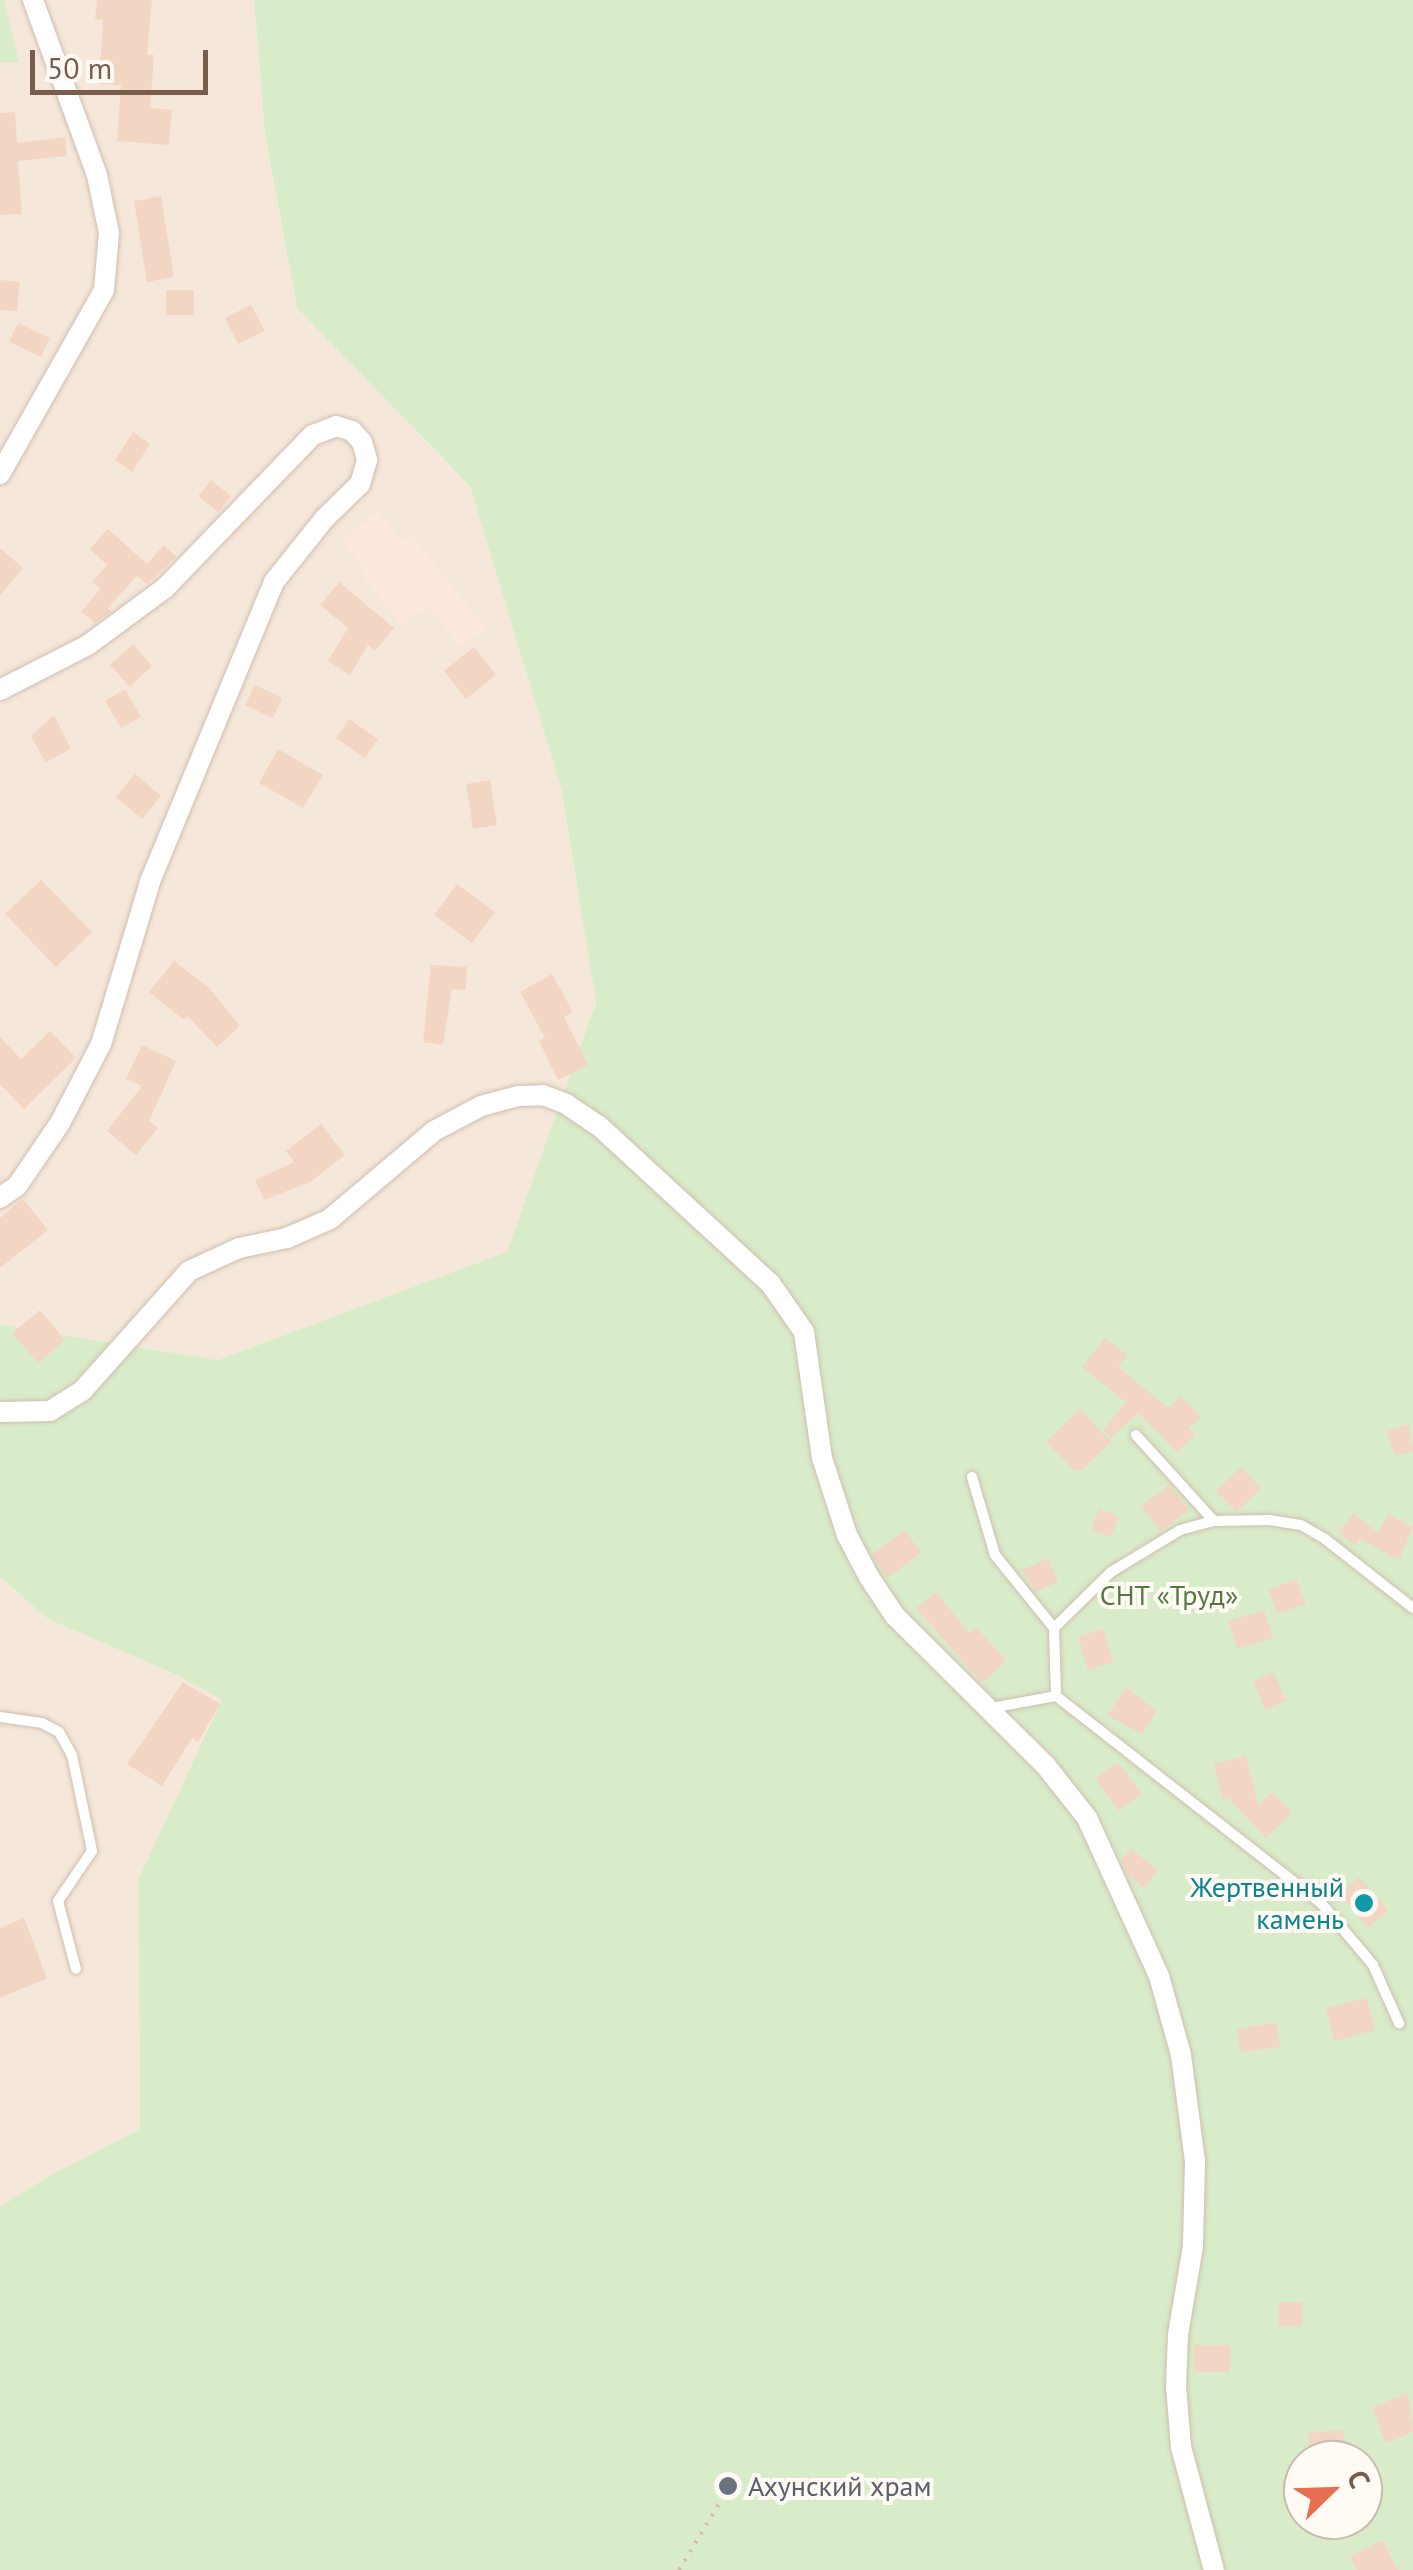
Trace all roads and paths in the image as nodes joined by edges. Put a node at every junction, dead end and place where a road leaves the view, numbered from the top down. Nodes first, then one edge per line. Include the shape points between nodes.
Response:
1 (33, 0) edge
2 (0, 474) edge
3 (0, 690) edge
4 (0, 1198) edge
5 (0, 1412) edge
6 (1136, 1434) dead end
7 (972, 1478) dead end
8 (1214, 1522) junction
9 (1413, 1608) edge
10 (1054, 1628) junction
11 (1056, 1696) junction
12 (991, 1708) junction
13 (0, 1717) edge
14 (76, 1969) dead end
15 (1399, 2022) dead end
16 (728, 2488) dead end
17 (678, 2570) edge
18 (1214, 2570) edge

1 - 2 street via 97,175 110,233 104,290
3 - 4 street via 88,646 165,588 313,435 336,426 362,442 367,460 360,484 274,582 150,882 94,1058 60,1123 17,1186
5 - 12 street via 50,1410 83,1390 189,1271 330,1219 434,1132 481,1106 543,1095 599,1126 790,1307 804,1332 822,1458 847,1534 895,1616
6 - 8 lane
7 - 10 lane via 995,1555
8 - 9 lane via 1301,1525
8 - 10 lane via 1180,1530 1111,1572
10 - 11 lane
11 - 12 lane
11 - 15 lane via 1321,1903 1372,1965
12 - 18 street via 1088,1818 1159,1976 1180,2055 1195,2162 1193,2246 1176,2386 1181,2448
13 - 14 lane via 60,1732 72,1755 92,1851 58,1901
16 - 17 path

